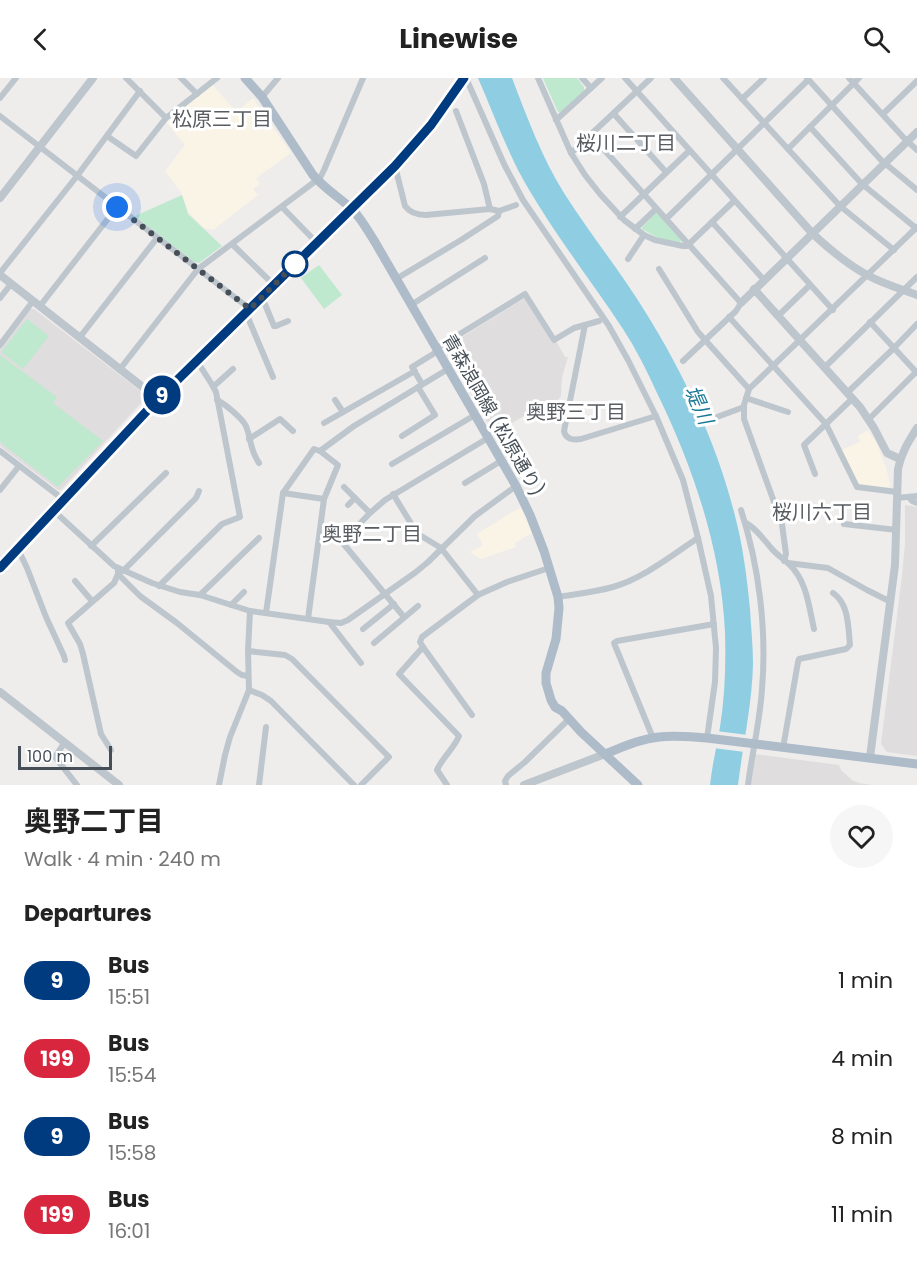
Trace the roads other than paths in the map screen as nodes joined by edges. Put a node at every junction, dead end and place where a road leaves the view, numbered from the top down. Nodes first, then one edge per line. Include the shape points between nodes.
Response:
1 (16, 78) edge
2 (93, 78) edge
3 (126, 78) edge
4 (181, 78) edge
5 (217, 78) edge
6 (245, 78) edge
7 (278, 78) edge
8 (363, 78) edge
9 (465, 78) edge
10 (538, 78) edge
11 (582, 78) edge
12 (602, 78) edge
13 (624, 78) edge
14 (651, 78) edge
15 (674, 78) edge
16 (723, 78) edge
17 (764, 78) edge
18 (807, 79) edge
19 (854, 80) edge
20 (917, 81) edge
21 (591, 88) junction
22 (140, 92) junction
23 (637, 92) junction
24 (197, 94) junction
25 (262, 97) junction
26 (0, 98) edge
27 (742, 99) junction
28 (832, 106) junction
29 (456, 111) dead end
30 (614, 114) junction
31 (883, 114) junction
32 (0, 116) edge
33 (166, 118) junction
34 (556, 120) junction
35 (764, 123) junction
36 (810, 127) junction
37 (917, 132) edge
38 (591, 135) junction
39 (107, 136) junction
40 (907, 141) junction
41 (39, 147) junction
42 (738, 149) junction
43 (788, 149) junction
44 (917, 150) edge
45 (689, 151) junction
46 (571, 153) junction
47 (884, 163) junction
48 (395, 166) junction
49 (666, 172) junction
50 (711, 175) junction
51 (77, 176) junction
52 (317, 180) junction
53 (862, 184) junction
54 (917, 190) edge
55 (643, 195) junction
56 (0, 198) edge
57 (734, 201) junction
58 (516, 205) dead end
59 (840, 206) junction
60 (117, 207) junction
61 (282, 207) junction
62 (656, 208) junction
63 (351, 209) junction
64 (490, 209) junction
65 (499, 211) junction
66 (620, 217) junction
67 (666, 219) junction
68 (712, 222) junction
69 (917, 228) edge
70 (635, 229) junction
71 (813, 232) junction
72 (644, 235) junction
73 (157, 238) junction
74 (317, 243) junction
75 (232, 244) junction
76 (688, 245) junction
77 (894, 250) junction
78 (485, 258) dead end
79 (786, 258) junction
80 (628, 259) dead end
81 (198, 269) junction
82 (658, 269) dead end
83 (0, 274) edge
84 (868, 276) junction
85 (917, 277) edge
86 (396, 279) junction
87 (764, 280) junction
88 (11, 284) junction
89 (274, 285) junction
90 (810, 285) junction
91 (754, 290) junction
92 (904, 290) junction
93 (917, 295) edge
94 (262, 297) junction
95 (0, 298) edge
96 (741, 303) junction
97 (36, 304) junction
98 (411, 305) junction
99 (833, 310) junction
100 (248, 311) junction
101 (778, 316) junction
102 (729, 317) junction
103 (288, 321) dead end
104 (599, 321) dead end
105 (870, 322) junction
106 (917, 324) edge
107 (585, 325) junction
108 (80, 337) junction
109 (705, 340) junction
110 (801, 340) junction
111 (0, 345) edge
112 (894, 348) junction
113 (437, 350) junction
114 (197, 361) junction
115 (683, 361) dead end
116 (775, 366) junction
117 (825, 367) junction
118 (120, 369) junction
119 (232, 369) dead end
120 (448, 369) junction
121 (415, 371) junction
122 (917, 373) edge
123 (273, 377) dead end
124 (213, 386) junction
125 (420, 386) junction
126 (749, 389) junction
127 (850, 395) junction
128 (371, 396) junction
129 (746, 398) junction
130 (158, 399) junction
131 (217, 400) junction
132 (335, 400) dead end
133 (744, 407) junction
134 (379, 410) junction
135 (343, 412) junction
136 (788, 412) dead end
137 (475, 415) junction
138 (656, 416) junction
139 (717, 417) dead end
140 (868, 419) junction
141 (324, 423) dead end
142 (826, 424) junction
143 (917, 428) edge
144 (292, 431) dead end
145 (402, 436) dead end
146 (488, 438) junction
147 (249, 439) junction
148 (0, 450) edge
149 (320, 451) junction
150 (900, 459) junction
151 (501, 461) junction
152 (259, 463) dead end
153 (392, 464) dead end
154 (19, 465) junction
155 (166, 473) dead end
156 (814, 474) dead end
157 (465, 483) dead end
158 (516, 486) junction
159 (344, 487) dead end
160 (0, 490) edge
161 (199, 491) dead end
162 (283, 493) junction
163 (393, 494) junction
164 (897, 495) junction
165 (917, 496) edge
166 (909, 497) junction
167 (355, 498) junction
168 (324, 499) junction
169 (64, 500) junction
170 (917, 503) edge
171 (348, 505) dead end
172 (741, 510) dead end
173 (54, 511) junction
174 (370, 513) junction
175 (746, 523) junction
176 (844, 524) dead end
177 (897, 530) junction
178 (259, 538) dead end
179 (698, 538) junction
180 (91, 546) junction
181 (441, 548) junction
182 (18, 549) junction
183 (786, 562) junction
184 (0, 568) edge
185 (549, 568) junction
186 (120, 571) junction
187 (75, 581) dead end
188 (159, 586) junction
189 (244, 592) dead end
190 (385, 592) junction
191 (832, 593) dead end
192 (200, 595) junction
193 (478, 595) junction
194 (558, 597) junction
195 (92, 602) junction
196 (891, 602) junction
197 (394, 604) junction
198 (231, 605) junction
199 (418, 606) dead end
200 (250, 611) junction
201 (266, 613) junction
202 (404, 617) junction
203 (308, 619) junction
204 (329, 622) junction
205 (714, 624) junction
206 (363, 629) dead end
207 (814, 629) dead end
208 (374, 643) dead end
209 (423, 647) junction
210 (248, 651) junction
211 (64, 660) dead end
212 (361, 663) dead end
213 (248, 676) junction
214 (249, 690) junction
215 (0, 692) edge
216 (472, 715) dead end
217 (569, 719) junction
218 (266, 727) dead end
219 (653, 738) junction
220 (709, 738) junction
221 (65, 742) junction
222 (754, 744) junction
223 (783, 748) junction
224 (111, 750) dead end
225 (605, 754) junction
226 (870, 757) junction
227 (917, 764) edge
228 (77, 785) edge
229 (119, 785) edge
230 (219, 785) edge
231 (259, 785) edge
232 (354, 785) edge
233 (361, 785) edge
234 (447, 785) edge
235 (506, 785) edge
236 (524, 785) edge
237 (638, 785) edge
238 (748, 785) edge

1 - 26 street
2 - 41 street
3 - 22 street
4 - 24 street
5 - 24 street
6 - 25 main road, 青森浪岡線 (松原通り)
7 - 25 street
8 - 52 street
9 - 48 street
9 - 138 street via 523,200 618,342
10 - 34 street
11 - 21 street
12 - 21 street
13 - 23 street
14 - 23 street
15 - 42 street
16 - 27 street
17 - 27 street
18 - 28 street
18 - 35 street
19 - 28 street
19 - 31 street
20 - 31 street
21 - 34 street
22 - 33 street
22 - 39 street
23 - 30 street
23 - 45 street
24 - 33 street
25 - 52 main road, 青森浪岡線 (松原通り)
27 - 35 street
28 - 36 street
28 - 47 street
29 - 64 street
30 - 38 street
30 - 49 street
31 - 40 street
32 - 41 street
33 - 39 street via 136,156
34 - 46 street
35 - 42 street
35 - 43 street
36 - 43 street
36 - 53 street
37 - 40 street
38 - 46 street
38 - 55 street
39 - 51 street
40 - 44 street
40 - 47 street
41 - 51 street
41 - 56 street
42 - 50 street
42 - 71 street
43 - 59 street
45 - 49 street
45 - 50 street
46 - 66 street
47 - 53 street
47 - 54 street
48 - 63 street
48 - 64 street via 409,211 420,215
49 - 55 street
50 - 57 street
50 - 67 street
51 - 60 street
51 - 83 street
52 - 61 street
52 - 63 main road, 青森浪岡線 (松原通り)
53 - 59 street
53 - 69 street
55 - 62 street
55 - 66 street
57 - 68 street
57 - 79 street
58 - 65 street
59 - 71 street
59 - 77 street
60 - 73 street
60 - 97 street
61 - 74 street
61 - 75 street
62 - 67 street
62 - 70 street
63 - 74 street
63 - 86 main road, 青森浪岡線 (松原通り)
64 - 65 street
65 - 86 street via 498,216
66 - 70 street
67 - 76 street
68 - 76 street
68 - 87 street
69 - 77 street
70 - 72 street
71 - 79 street
71 - 84 street
72 - 76 street
72 - 80 street
73 - 81 street
73 - 108 street
74 - 89 street
75 - 81 street
75 - 89 street
76 - 96 street
77 - 84 street
78 - 98 street
79 - 87 street
79 - 90 street
81 - 100 street
81 - 118 street
82 - 109 street
83 - 88 street
84 - 92 street
84 - 99 street
85 - 92 street
86 - 98 main road, 青森浪岡線 (松原通り)
87 - 91 street
88 - 95 street
88 - 97 street
89 - 94 street
90 - 99 street
90 - 101 street
91 - 96 street
91 - 101 street
92 - 93 street
92 - 105 street
94 - 100 street
94 - 103 street via 274,326
96 - 102 street
97 - 108 street
97 - 111 street
98 - 113 main road, 青森浪岡線 (松原通り)
99 - 110 street
100 - 114 street
100 - 123 street
101 - 110 street
102 - 109 street
102 - 116 street
104 - 107 street
105 - 112 street
105 - 117 street
106 - 112 street
107 - 113 street via 554,340 525,294
107 - 138 street via 565,435 572,440 581,439
108 - 118 street
109 - 115 street
109 - 126 street
110 - 116 street
110 - 117 street
112 - 122 street
112 - 127 street
113 - 120 main road, 青森浪岡線 (松原通り)
113 - 121 street via 413,366
114 - 124 street
114 - 130 street
116 - 126 street
116 - 142 street
117 - 127 street
118 - 130 street
119 - 124 street
120 - 125 street
120 - 137 main road, 青森浪岡線 (松原通り)
121 - 125 street
121 - 128 street
122 - 140 street
124 - 131 street
125 - 134 street
125 - 145 street via 435,415
126 - 129 street
127 - 140 street
127 - 142 street
128 - 134 street
128 - 135 street
129 - 133 street
129 - 136 street
130 - 169 street
131 - 147 street via 245,424
131 - 188 street via 240,517 222,524
132 - 135 street
133 - 139 street
133 - 183 street via 744,419 784,530
134 - 149 street
135 - 141 street
137 - 146 main road, 青森浪岡線 (松原通り)
137 - 153 street
138 - 179 street via 683,480
140 - 150 street via 887,453
142 - 156 street via 804,447
142 - 164 street via 857,487
143 - 150 street
144 - 147 street via 280,419
146 - 151 main road, 青森浪岡線 (松原通り)
146 - 163 street
147 - 152 street
148 - 154 street
149 - 162 street via 314,449
149 - 168 street via 338,465
150 - 164 street
151 - 157 street
151 - 158 main road, 青森浪岡線 (松原通り)
154 - 160 street
154 - 169 street
155 - 180 street
158 - 181 street via 475,516
158 - 185 main road, 青森浪岡線 (松原通り)
159 - 167 street
161 - 186 street
162 - 168 street
162 - 201 street
163 - 174 street
163 - 181 street via 418,534
164 - 166 street
164 - 177 street
165 - 166 street
166 - 170 street
167 - 171 street
167 - 174 street
168 - 203 street
169 - 173 street
172 - 175 street
173 - 180 street
173 - 182 street
174 - 190 street via 342,543
175 - 183 street
175 - 222 street via 763,636 763,687
176 - 177 street
177 - 196 street
178 - 192 street
179 - 194 street via 622,584
179 - 205 street
180 - 186 street
181 - 190 street via 425,565
181 - 193 street
182 - 184 street
182 - 211 street
183 - 196 street via 828,568
183 - 207 street via 803,585
185 - 193 street
185 - 194 main road, 青森浪岡線 (松原通り)
186 - 188 street
186 - 195 street via 114,583
186 - 213 street via 140,596 240,674
187 - 195 street
188 - 192 street
189 - 198 street
190 - 197 street
190 - 204 street via 348,620
191 - 223 street via 846,610 850,645 799,659
192 - 198 street
193 - 209 street via 422,637
194 - 217 main road, 青森浪岡線 (松原通り) via 556,639 546,683 555,707
195 - 224 street via 68,623 80,644 101,734
196 - 226 street
197 - 202 street
197 - 206 street
198 - 200 street
199 - 202 street
200 - 201 street
200 - 210 street
201 - 203 street
202 - 208 street
203 - 204 street
204 - 212 street
205 - 219 street via 614,643
205 - 220 street via 716,667
209 - 216 street
209 - 234 street via 399,674 459,736 437,770
210 - 213 street
210 - 233 street via 292,659 389,757
213 - 214 street
214 - 230 street via 230,736
214 - 232 street via 271,701
215 - 221 street
217 - 225 main road, 青森浪岡線 (松原通り)
217 - 235 street via 508,776
218 - 231 street
219 - 220 main road
219 - 225 main road
220 - 222 main road
221 - 228 street via 55,757
221 - 229 street
222 - 223 main road
222 - 238 street
223 - 226 main road
225 - 236 street
225 - 237 main road, 青森浪岡線 (松原通り)
226 - 227 main road

